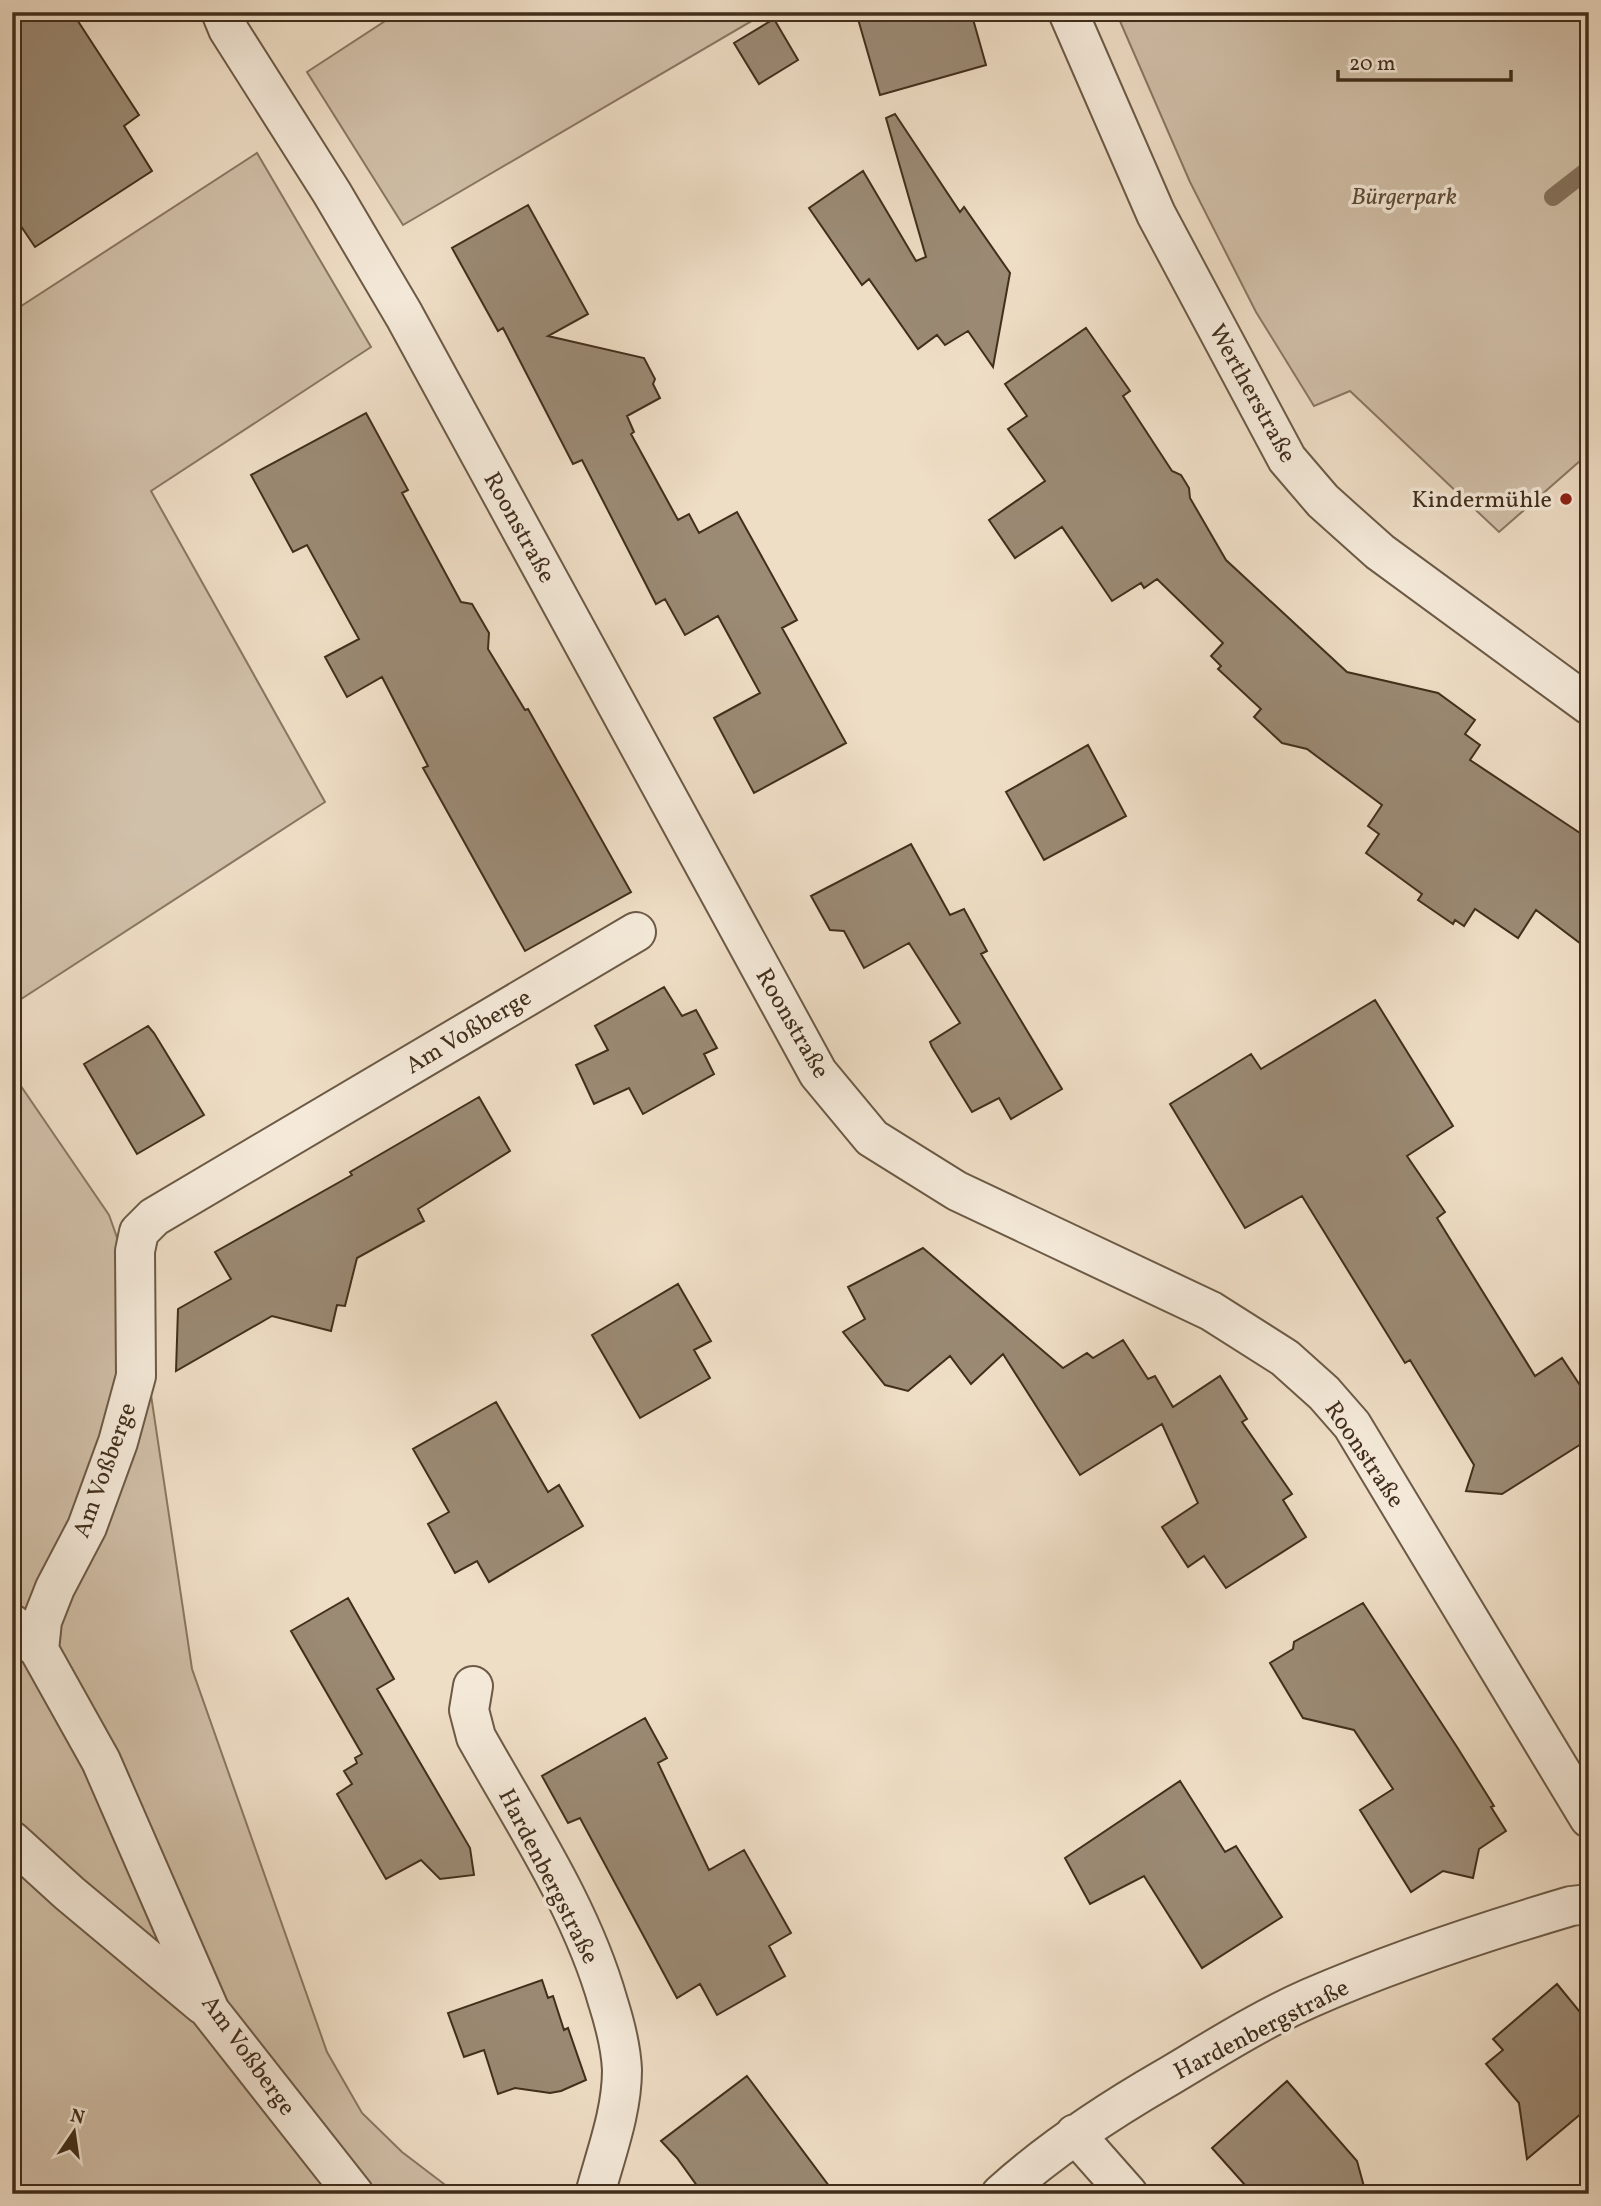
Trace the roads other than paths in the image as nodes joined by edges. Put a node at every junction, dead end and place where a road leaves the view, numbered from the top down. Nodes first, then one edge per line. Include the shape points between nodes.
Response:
1 (221, 12) edge
2 (1068, 12) edge
3 (1589, 705) edge
4 (636, 932) dead end
5 (25, 1637) edge
6 (473, 1686) dead end
7 (1589, 1818) edge
8 (12, 1841) edge
9 (1589, 1904) edge
10 (210, 2011) junction
11 (1075, 2134) junction
12 (354, 2194) edge
13 (595, 2194) edge
14 (1000, 2194) edge
15 (1128, 2194) edge

1 - 7 street, Roonstraße via 404,315 818,1073 872,1138 957,1191 1212,1311 1285,1358 1324,1393 1352,1425
2 - 3 street, Wertherstraße via 1156,214 1287,459 1323,501 1380,552
4 - 5 street, Am Voßberge via 154,1217 139,1232 135,1251 136,1376 118,1442 86,1527 42,1621
5 - 10 street, Am Voßberge via 101,1761
6 - 13 street, Hardenbergstraße via 469,1710 476,1737 568,1902 602,1982 616,2029 622,2067 620,2099
8 - 10 street
9 - 11 street, Hardenbergstraße via 1435,1948 1309,1998 1233,2038
10 - 12 street, Am Voßberge
11 - 14 street, Hardenbergstraße
11 - 15 street

